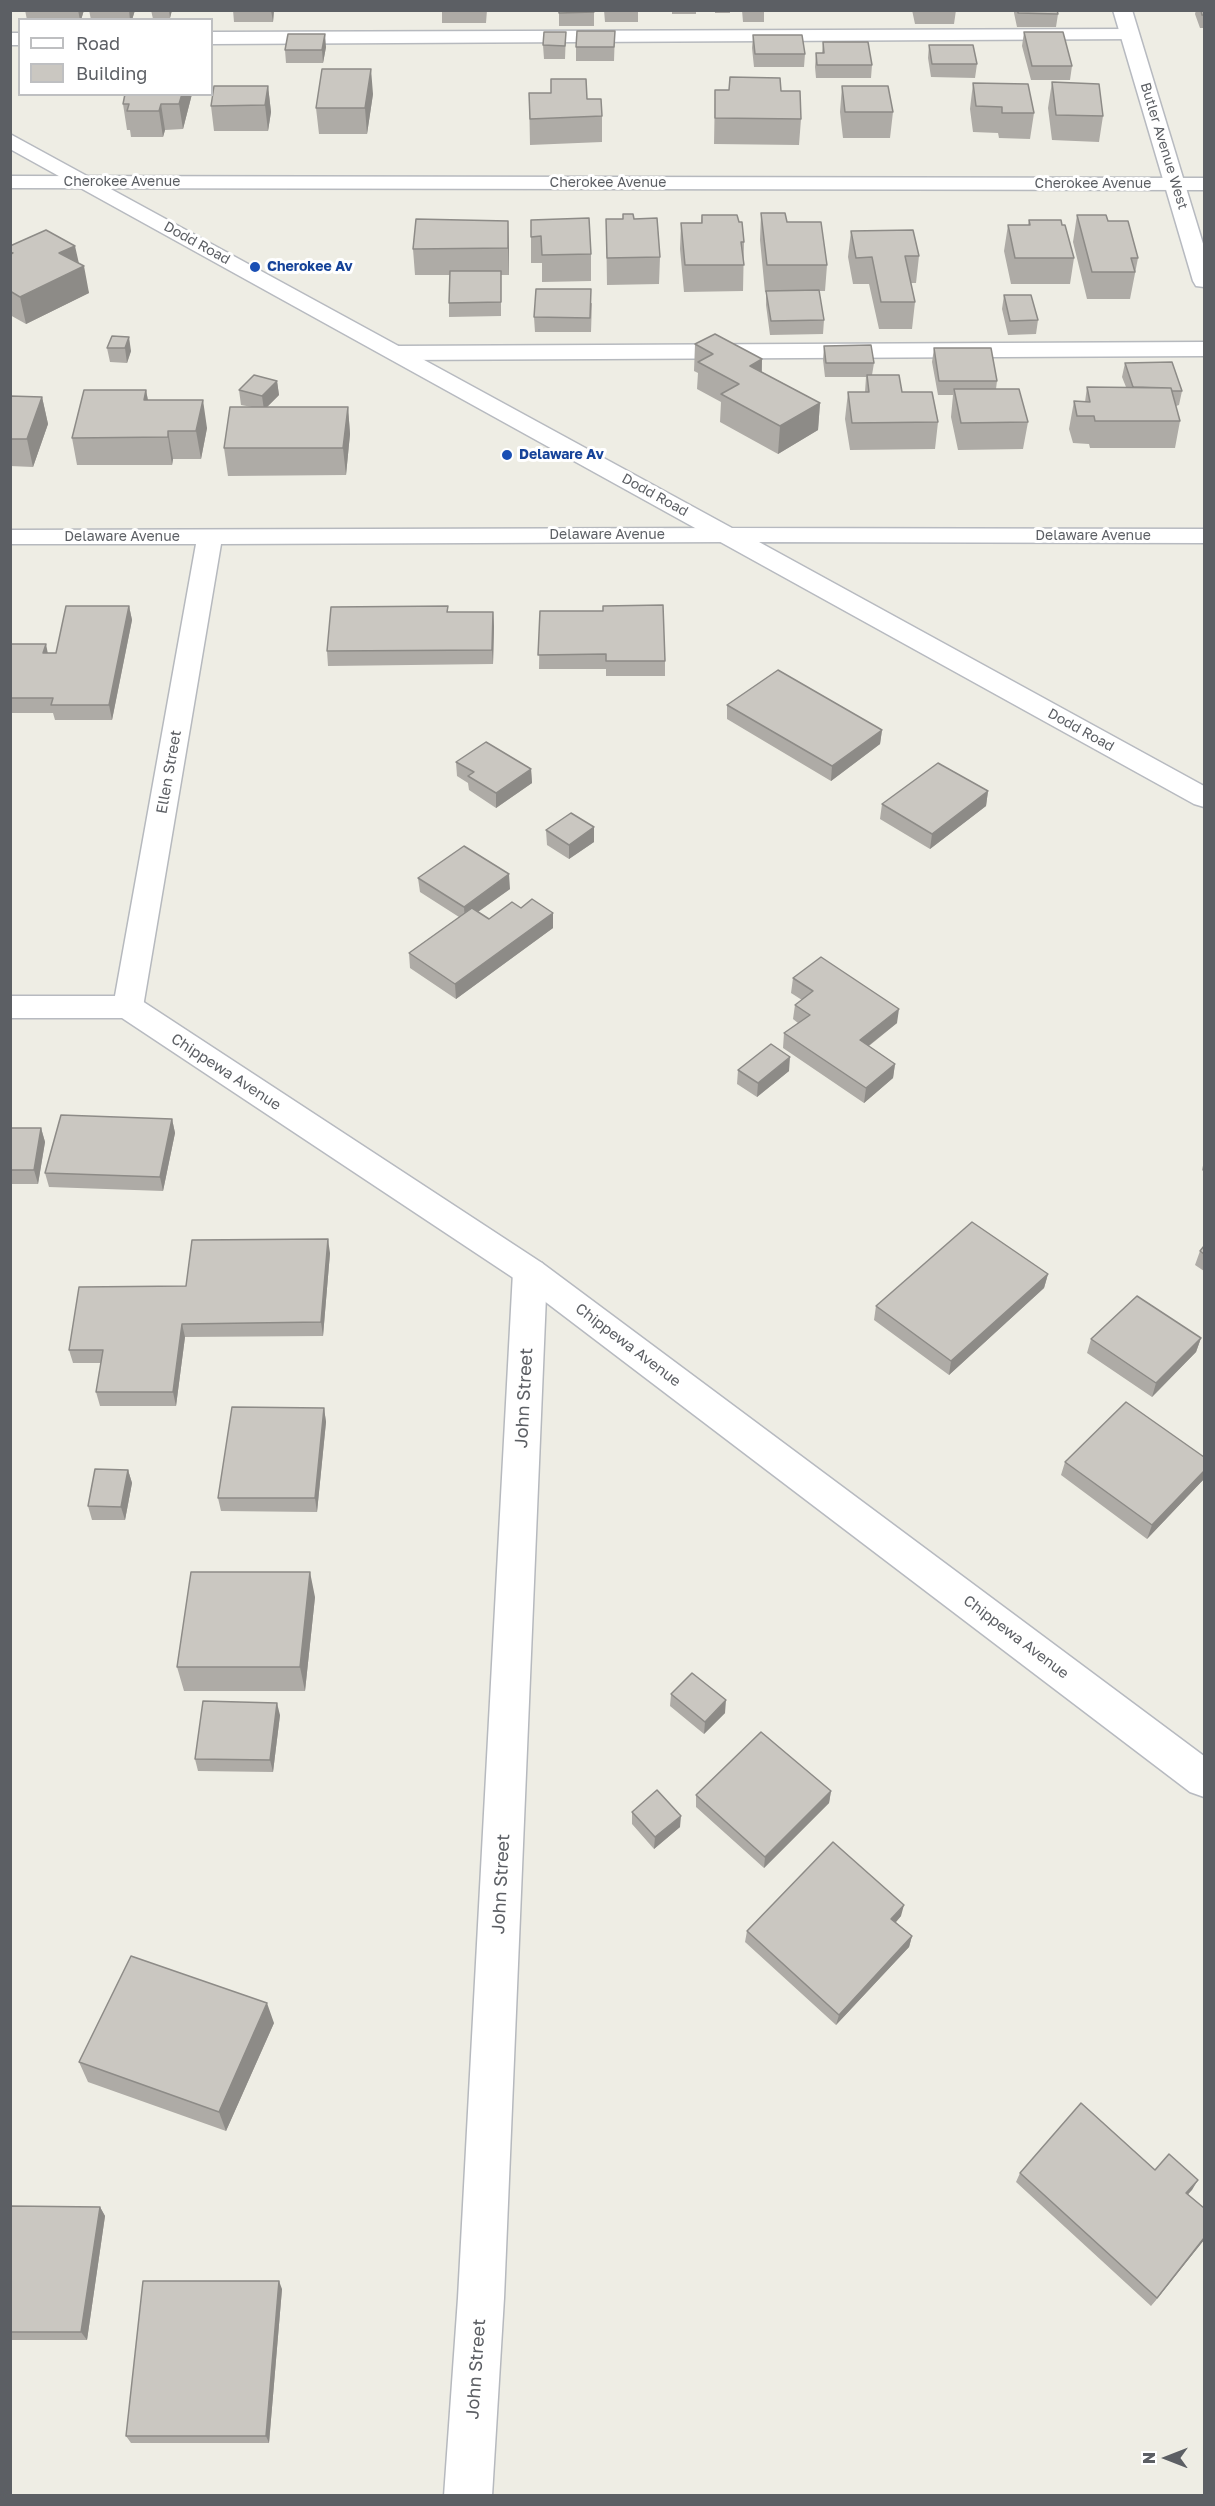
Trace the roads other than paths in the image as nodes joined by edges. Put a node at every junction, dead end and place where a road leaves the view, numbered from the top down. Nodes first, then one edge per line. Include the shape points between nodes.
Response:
1 (1122, 10) edge
2 (1130, 35) junction
3 (213, 38) edge
4 (10, 140) edge
5 (10, 182) edge
6 (86, 182) junction
7 (1176, 184) junction
8 (1204, 184) edge
9 (1204, 281) edge
10 (1204, 349) edge
11 (398, 353) junction
12 (729, 535) junction
13 (1204, 536) edge
14 (10, 537) edge
15 (210, 537) junction
16 (1204, 798) edge
17 (10, 1007) edge
18 (128, 1007) junction
19 (530, 1272) junction
20 (1204, 1779) edge
21 (468, 2496) edge

1 - 2 street, Butler Avenue West
2 - 3 street
2 - 7 street, Butler Avenue West
4 - 6 street, Dodd Road
5 - 6 street, Cherokee Avenue
6 - 7 street, Cherokee Avenue
6 - 11 street, Dodd Road
7 - 8 street, Cherokee Avenue
7 - 9 street, Butler Avenue West
10 - 11 street
11 - 12 street, Dodd Road
12 - 13 street, Delaware Avenue
12 - 15 street, Delaware Avenue
12 - 16 street, Dodd Road
14 - 15 street, Delaware Avenue
15 - 18 street, Ellen Street
17 - 18 street
18 - 19 street, Chippewa Avenue
19 - 20 street, Chippewa Avenue
19 - 21 street, John Street

